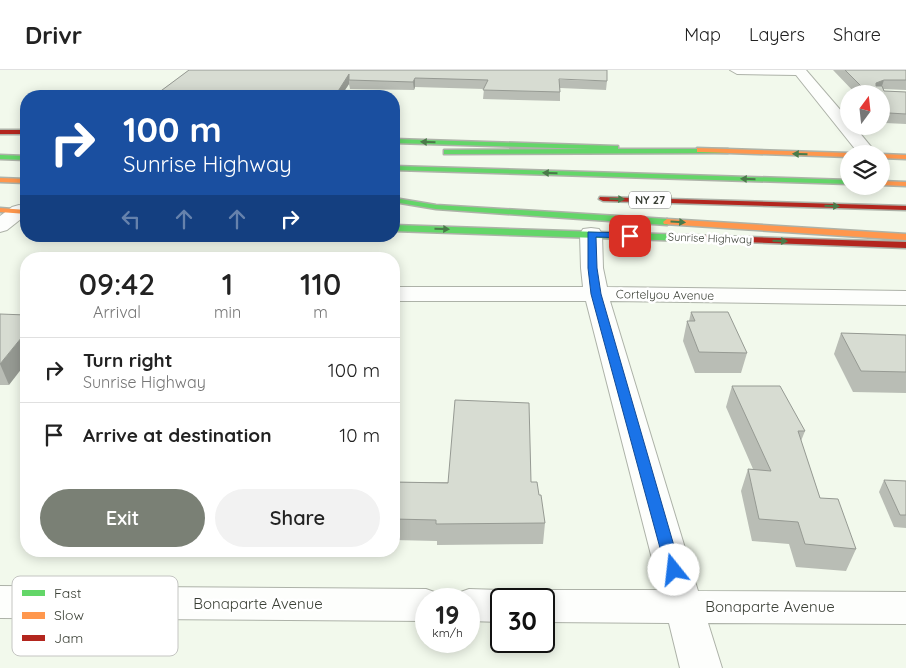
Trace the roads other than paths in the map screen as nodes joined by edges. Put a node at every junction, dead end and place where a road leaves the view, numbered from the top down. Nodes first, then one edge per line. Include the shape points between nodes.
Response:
1 (737, 70) edge
2 (800, 71) edge
3 (818, 93) junction
4 (836, 94) dead end
5 (0, 132) edge
6 (20, 132) edge
7 (400, 141) edge
8 (861, 145) edge
9 (728, 151) junction
10 (400, 152) edge
11 (840, 155) edge
12 (0, 156) edge
13 (20, 156) edge
14 (890, 156) edge
15 (906, 157) edge
16 (400, 168) edge
17 (0, 180) edge
18 (20, 181) edge
19 (840, 182) edge
20 (890, 183) edge
21 (906, 184) edge
22 (400, 192) edge
23 (423, 193) dead end
24 (591, 198) dead end
25 (400, 201) edge
26 (906, 208) edge
27 (15, 211) edge
28 (0, 226) edge
29 (400, 228) edge
30 (591, 234) junction
31 (906, 237) edge
32 (906, 245) edge
33 (400, 294) edge
34 (596, 294) junction
35 (906, 298) edge
36 (178, 603) edge
37 (415, 605) edge
38 (555, 606) edge
39 (684, 607) junction
40 (906, 608) edge
41 (701, 668) edge

1 - 2 street
2 - 3 street
3 - 4 street
3 - 8 street
5 - 6 main road
9 -> 7 main road
9 - 10 main road
11 -> 9 main road
12 - 13 main road
14 - 15 main road
19 -> 16 main road, NY 27
17 - 18 main road
20 - 21 main road
22 - 23 main road
24 -> 26 main road, NY 27
25 -> 31 main road via 436,207
27 - 28 street
29 -> 30 main road, Sunrise Highway
30 -> 32 main road, Sunrise Highway
30 - 34 street
33 - 34 street, Cortelyou Avenue
34 - 35 street, Cortelyou Avenue
34 - 39 street
36 - 37 street, Bonaparte Avenue
38 - 39 street, Bonaparte Avenue
39 - 40 street, Bonaparte Avenue
39 - 41 street

